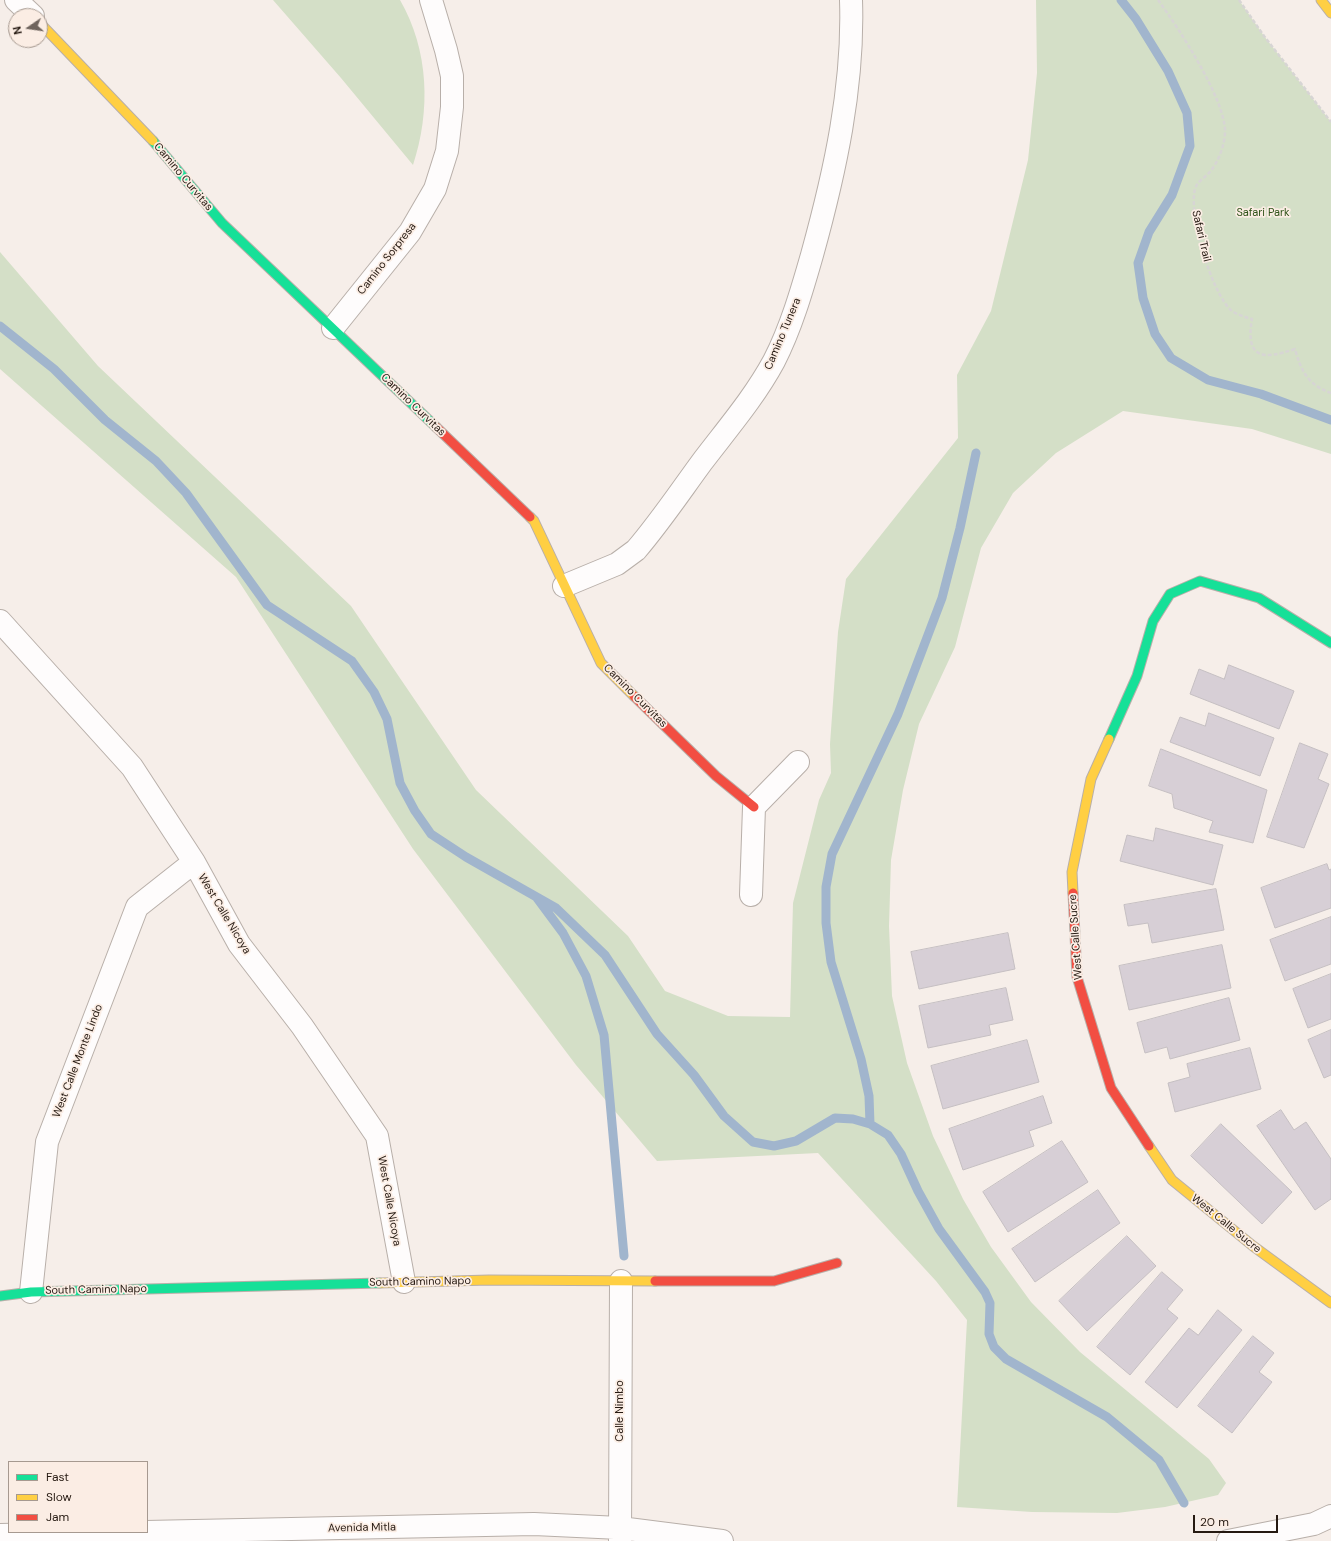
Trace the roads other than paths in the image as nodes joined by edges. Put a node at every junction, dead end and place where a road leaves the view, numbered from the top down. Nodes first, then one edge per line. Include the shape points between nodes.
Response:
1 (16, 0) edge
2 (431, 0) edge
3 (851, 0) edge
4 (1321, 0) edge
5 (24, 8) edge
6 (1331, 13) edge
7 (48, 31) edge
8 (333, 328) junction
9 (564, 586) junction
10 (0, 621) edge
11 (1331, 643) edge
12 (798, 762) dead end
13 (754, 807) junction
14 (194, 862) junction
15 (751, 895) dead end
16 (837, 1263) dead end
17 (620, 1281) junction
18 (404, 1282) junction
19 (31, 1292) junction
20 (0, 1296) edge
21 (1331, 1303) edge
22 (1331, 1516) edge
23 (134, 1533) edge
24 (148, 1533) edge
25 (620, 1534) edge
26 (0, 1536) edge
27 (722, 1541) edge
28 (1228, 1541) edge

1 - 5 street
2 - 8 street, Camino Sorpresa via 452,76 447,151 435,189 410,232
3 - 9 street, Camino Tunera via 852,34 848,83 824,210 794,312 774,360 753,395 636,550 617,564
4 - 6 street
7 - 8 street, Camino Curvitas via 130,115 222,223
8 - 9 street, Camino Curvitas via 534,521
9 - 13 street, Camino Curvitas via 601,663 716,776
10 - 14 street, West Calle Nicoya via 132,767
11 - 21 street, West Calle Sucre via 1259,598 1200,581 1170,594 1153,621 1137,676 1091,779 1072,872 1077,977 1111,1088 1172,1180 1253,1246
12 - 13 street
13 - 15 street
14 - 18 street, West Calle Nicoya via 239,944 302,1026 377,1136
14 - 19 street, West Calle Monte Lindo via 137,907 47,1142
16 - 17 street, South Camino Napo via 774,1281
17 - 18 street, South Camino Napo
17 - 25 street, Calle Nimbo
18 - 19 street, South Camino Napo
19 - 20 street, South Camino Napo
22 - 28 street via 1314,1524
23 - 26 street, Avenida Mitla
24 - 25 street, Avenida Mitla via 534,1524
25 - 27 street, Avenida Mitla

